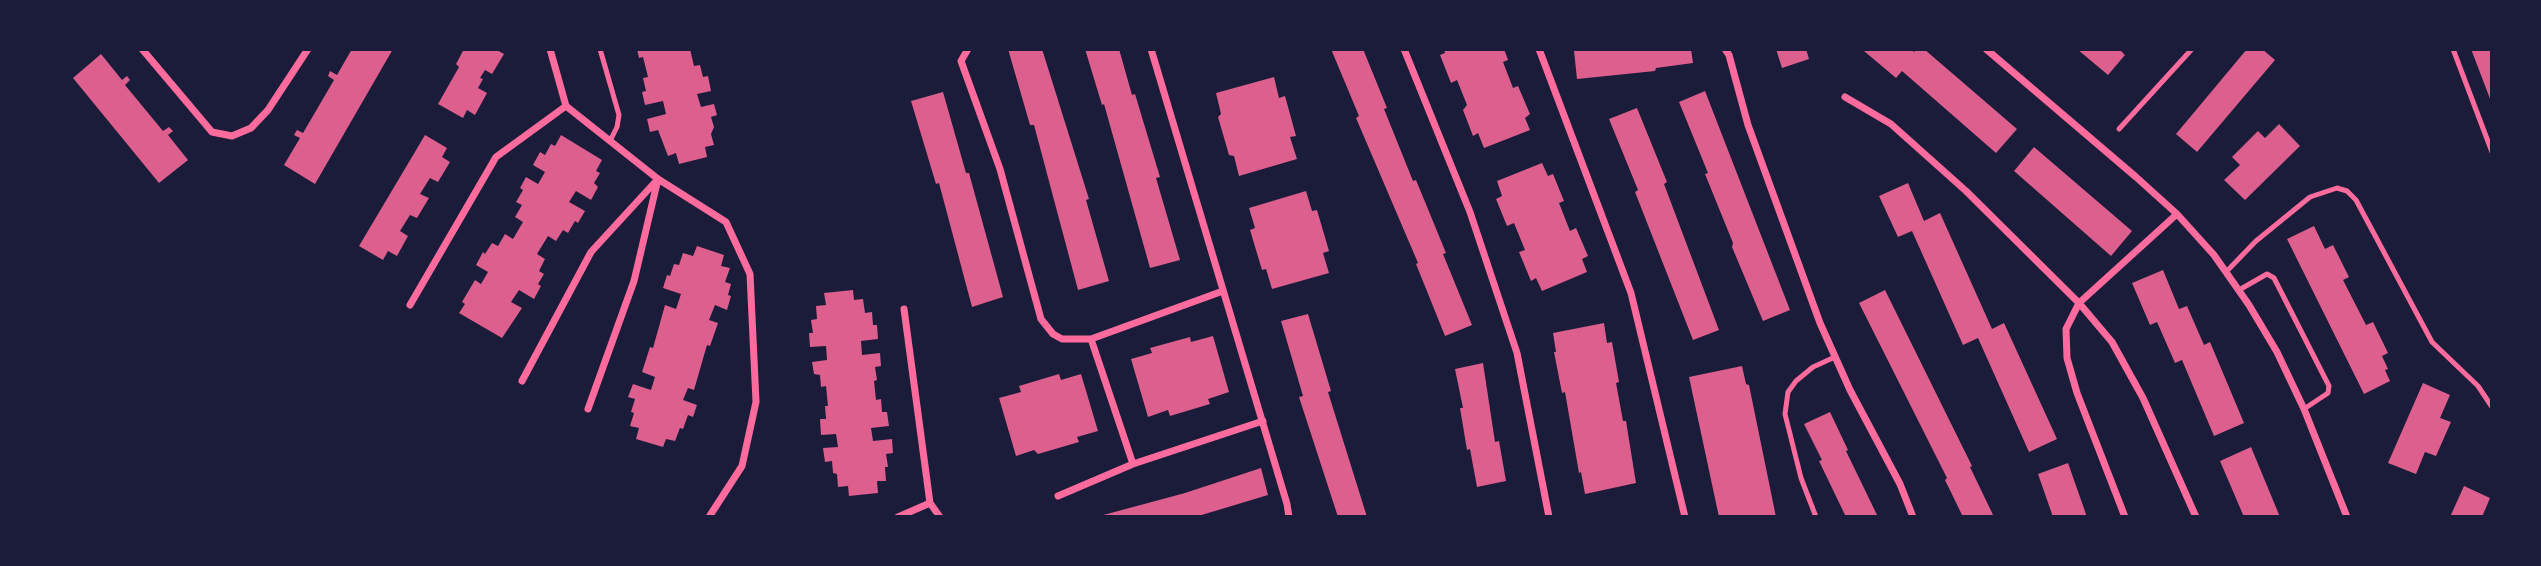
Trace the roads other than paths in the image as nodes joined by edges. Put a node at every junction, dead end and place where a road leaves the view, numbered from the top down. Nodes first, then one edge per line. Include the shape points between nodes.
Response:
1 (142, 49) edge
2 (308, 49) edge
3 (550, 49) edge
4 (600, 49) edge
5 (968, 49) edge
6 (1151, 49) edge
7 (1404, 49) edge
8 (1539, 49) edge
9 (1726, 49) edge
10 (1986, 49) edge
11 (2192, 49) edge
12 (2453, 49) edge
13 (1846, 97) dead end
14 (566, 106) junction
15 (2119, 129) dead end
16 (610, 141) junction
17 (2492, 152) edge
18 (658, 179) junction
19 (2177, 214) junction
20 (2226, 272) junction
21 (2239, 290) junction
22 (1223, 291) junction
23 (2079, 303) junction
24 (410, 305) dead end
25 (904, 309) dead end
26 (1091, 339) junction
27 (1835, 357) junction
28 (522, 381) dead end
29 (2492, 407) edge
30 (588, 409) dead end
31 (2304, 409) junction
32 (1262, 421) junction
33 (1133, 464) junction
34 (1058, 495) dead end
35 (930, 503) junction
36 (709, 517) edge
37 (898, 517) edge
38 (940, 517) edge
39 (1289, 517) edge
40 (1549, 517) edge
41 (1685, 517) edge
42 (1816, 517) edge
43 (1913, 517) edge
44 (2125, 517) edge
45 (2196, 517) edge
46 (2347, 517) edge

1 - 2 street via 212,132 232,136 251,128 268,110
3 - 14 street
4 - 16 lane via 619,115
5 - 26 street via 961,61 1000,169 1041,319 1062,339
6 - 22 street
7 - 40 street via 1470,212 1517,353
8 - 41 street via 1630,293
9 - 27 street via 1752,137
10 - 19 street
11 - 15 lane
12 - 17 lane
13 - 23 street via 1891,124
14 - 16 street
14 - 24 street via 496,157
16 - 18 street
18 - 28 street via 591,252
18 - 30 street via 634,281
18 - 36 street via 726,222 750,274 756,402 742,466
19 - 20 street
19 - 23 street
20 - 21 street
20 - 29 lane via 2310,197 2337,188 2347,191 2432,342
21 - 31 street via 2277,352
21 - 31 lane via 2267,274 2274,278 2329,386 2328,393
22 - 26 street
22 - 32 street
23 - 44 street via 2066,329 2067,358
23 - 45 street via 2112,342 2143,398
25 - 35 street
26 - 33 street
27 - 42 lane via 1796,381 1788,392 1784,414
27 - 43 street
31 - 46 street
32 - 33 street
32 - 39 street
33 - 34 street
35 - 37 street
35 - 38 street

